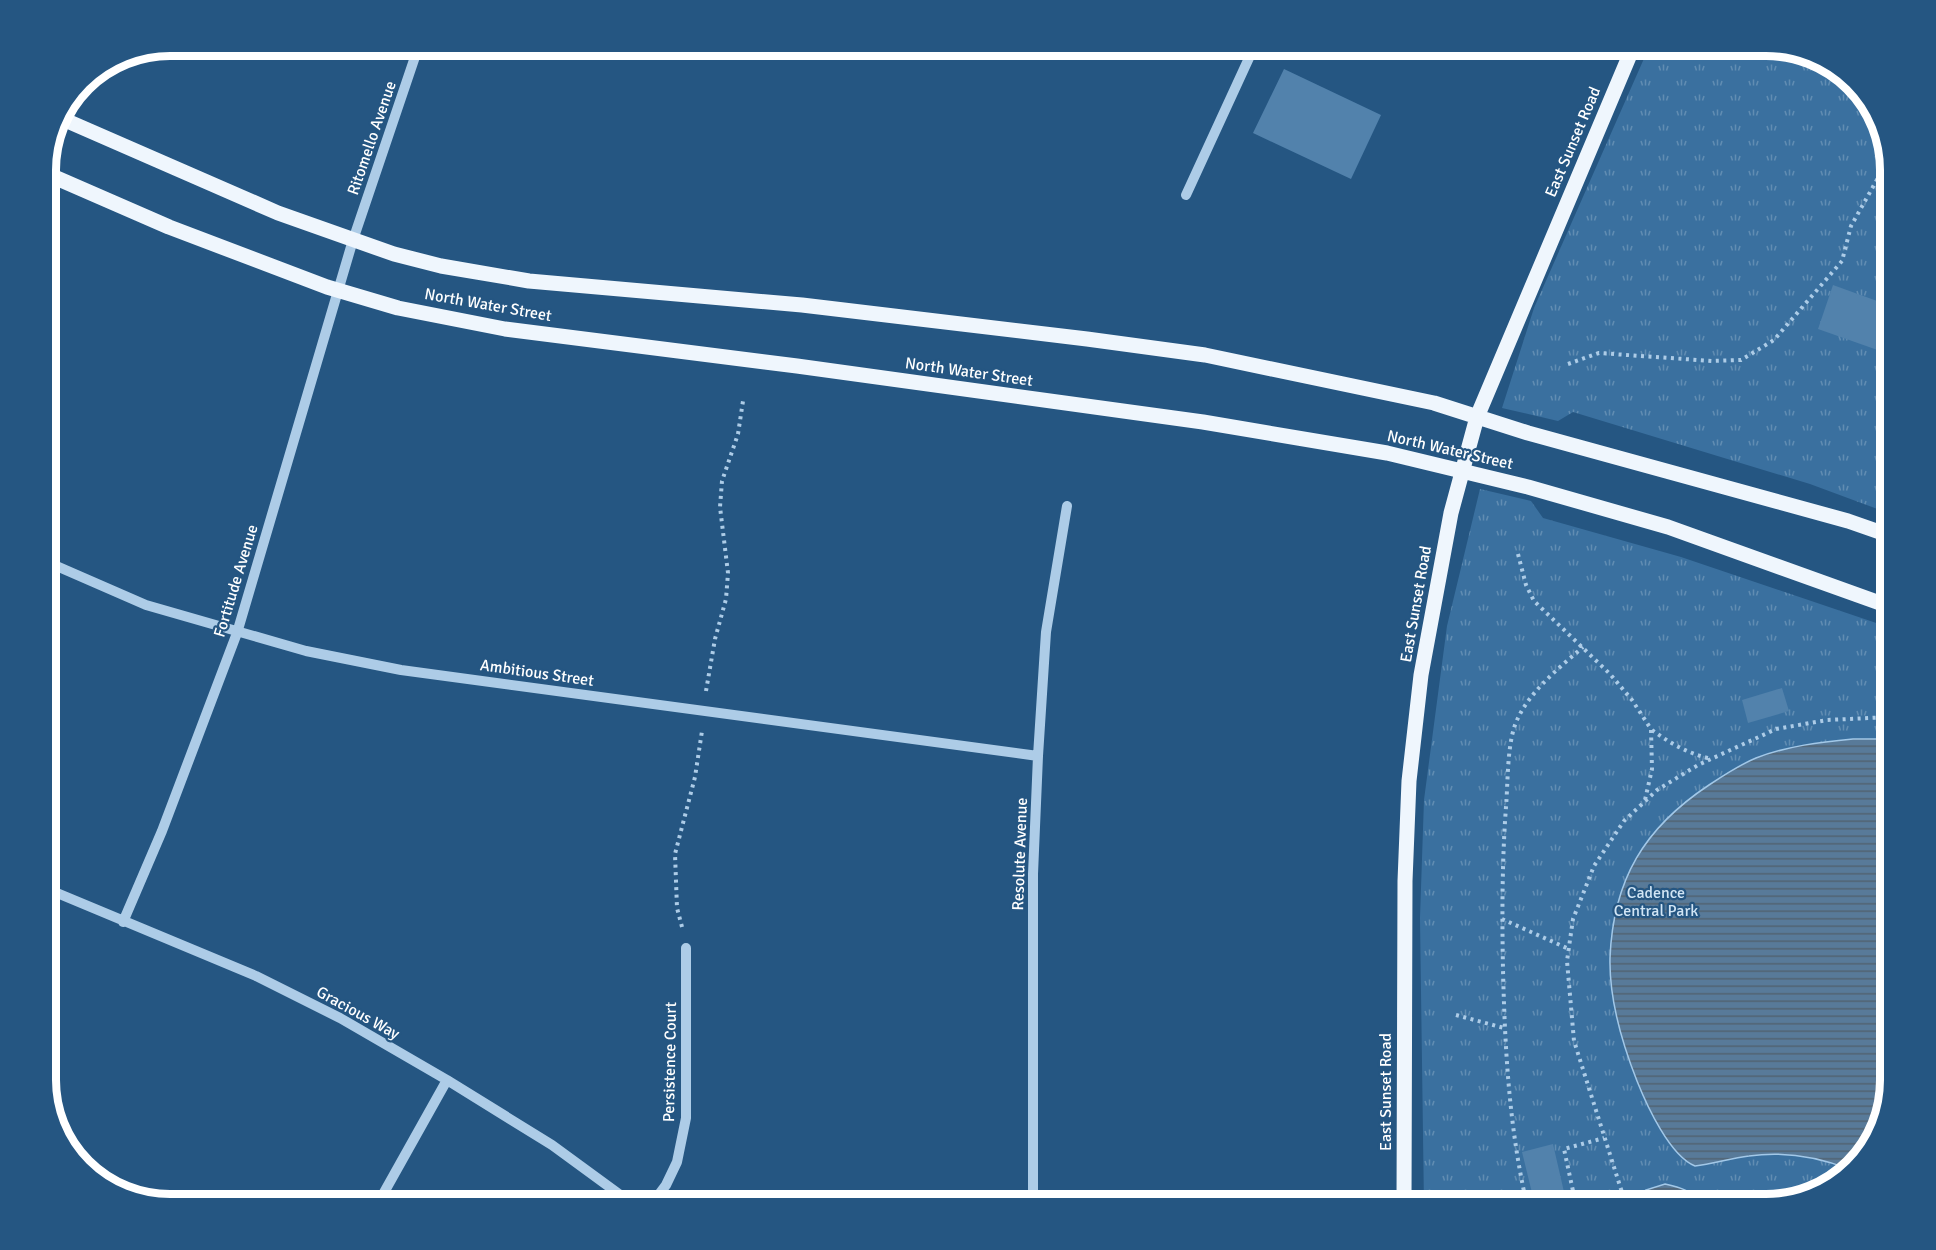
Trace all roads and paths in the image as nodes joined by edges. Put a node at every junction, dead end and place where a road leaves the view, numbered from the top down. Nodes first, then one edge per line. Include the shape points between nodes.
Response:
1 (414, 56) edge
2 (1250, 56) edge
3 (1629, 56) edge
4 (66, 121) edge
5 (1880, 173) edge
6 (56, 178) edge
7 (1186, 195) dead end
8 (353, 240) junction
9 (338, 290) junction
10 (1568, 364) dead end
11 (743, 401) dead end
12 (1477, 417) junction
13 (1461, 472) junction
14 (1067, 506) dead end
15 (1880, 533) edge
16 (1518, 554) dead end
17 (56, 566) edge
18 (1880, 603) edge
19 (237, 633) junction
20 (1583, 647) junction
21 (704, 711) junction
22 (1880, 718) edge
23 (1651, 729) junction
24 (1038, 756) junction
25 (1712, 759) junction
26 (1645, 801) junction
27 (56, 893) edge
28 (1502, 919) junction
29 (123, 922) junction
30 (686, 948) joint
31 (1569, 949) junction
32 (1456, 1015) dead end
33 (1504, 1028) junction
34 (447, 1080) junction
35 (1604, 1138) junction
36 (383, 1195) edge
37 (621, 1195) edge
38 (658, 1195) edge
39 (1033, 1195) edge
40 (1404, 1195) edge
41 (1525, 1195) edge
42 (1574, 1195) edge
43 (1623, 1195) edge

1 - 8 street, Ritomello Avenue
2 - 7 street
3 - 12 main road, East Sunset Road
4 - 8 main road, North Water Street via 278,213
5 - 10 path via 1851,226 1842,261 1773,340 1741,360 1599,353
6 - 9 main road, North Water Street via 169,227
8 - 9 street, Fortitude Avenue
8 - 12 main road, North Water Street via 393,255 529,281 802,305 1205,355 1414,398
9 - 13 main road, North Water Street via 398,308 505,328 1203,422 1387,453
9 - 19 street, Fortitude Avenue
11 - 21 path via 738,434 722,481 726,599 707,675
12 - 13 main road, East Sunset Road
12 - 15 main road, North Water Street
13 - 18 main road, North Water Street via 1668,527
13 - 40 main road, East Sunset Road via 1421,675 1409,781
14 - 24 street, Resolute Avenue via 1046,632
16 - 20 path via 1534,601
17 - 19 street, Ambitious Street via 146,605
19 - 21 street, Ambitious Street via 400,670
19 - 29 street, Fortitude Avenue
20 - 23 path via 1624,691
20 - 28 path via 1529,699 1515,726 1504,828
21 - 24 street, Ambitious Street
21 - 30 path via 700,753 675,854 678,908
22 - 25 path via 1827,720 1776,729
23 - 25 path via 1693,755
23 - 26 path via 1652,769
24 - 39 street, Resolute Avenue via 1033,886
25 - 26 path
26 - 31 path via 1624,821 1594,866 1573,919
27 - 29 street, Gracious Way
28 - 31 path
28 - 33 path
29 - 34 street, Gracious Way via 256,976 340,1018
30 - 38 street, Persistence Court via 686,1118 677,1162
31 - 35 path via 1574,1041
32 - 33 path
33 - 41 path via 1514,1140
34 - 36 street
34 - 37 street, Gracious Way via 552,1144
35 - 42 path via 1564,1149
35 - 43 path

